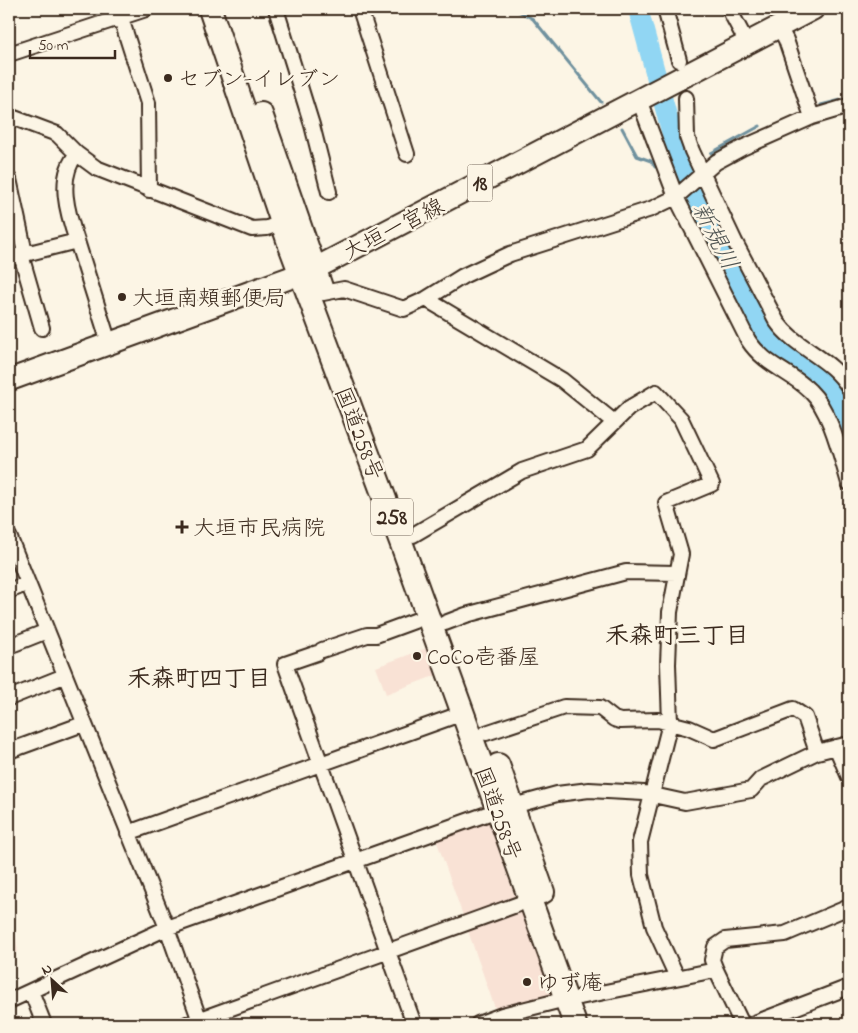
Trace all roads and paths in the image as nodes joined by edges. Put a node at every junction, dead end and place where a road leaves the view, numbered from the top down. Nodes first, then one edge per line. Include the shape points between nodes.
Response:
1 (146, 9) edge
2 (210, 9) edge
3 (225, 9) edge
4 (276, 9) edge
5 (360, 9) edge
6 (665, 9) edge
7 (729, 9) edge
8 (813, 9) edge
9 (119, 13) edge
10 (778, 27) junction
11 (746, 43) junction
12 (9, 54) edge
13 (679, 60) dead end
14 (642, 98) junction
15 (686, 98) dead end
16 (849, 106) edge
17 (9, 116) edge
18 (812, 117) junction
19 (77, 154) junction
20 (407, 154) dead end
21 (701, 176) junction
22 (9, 180) edge
23 (149, 190) junction
24 (329, 192) dead end
25 (678, 195) junction
26 (281, 223) junction
27 (77, 241) junction
28 (18, 255) edge
29 (307, 271) junction
30 (323, 292) junction
31 (426, 299) junction
32 (42, 328) dead end
33 (109, 343) junction
34 (9, 380) edge
35 (849, 388) edge
36 (614, 422) junction
37 (849, 483) edge
38 (413, 535) junction
39 (10, 542) edge
40 (676, 573) junction
41 (28, 583) junction
42 (9, 591) edge
43 (436, 619) junction
44 (46, 631) junction
45 (9, 646) edge
46 (64, 676) junction
47 (9, 698) edge
48 (463, 713) junction
49 (670, 723) junction
50 (83, 724) junction
51 (486, 734) junction
52 (843, 745) edge
53 (9, 751) edge
54 (817, 752) junction
55 (322, 763) junction
56 (849, 777) edge
57 (652, 795) junction
58 (506, 808) junction
59 (128, 833) junction
60 (357, 860) junction
61 (530, 900) junction
62 (849, 907) edge
63 (167, 928) junction
64 (389, 951) junction
65 (716, 970) junction
66 (677, 978) junction
67 (849, 987) edge
68 (31, 991) junction
69 (573, 998) junction
70 (9, 1001) edge
71 (195, 1023) edge
72 (44, 1024) edge
73 (414, 1024) edge
74 (478, 1024) edge
75 (575, 1024) edge
76 (589, 1024) edge
77 (742, 1024) edge
78 (752, 1024) edge

1 - 9 street
2 - 26 highway, 国道258号 / 258
3 - 29 highway, 国道258号 / 258
4 - 24 street
5 - 20 street
6 - 13 street
7 - 11 street
8 - 10 main road, 大垣一宮線 / 18
9 - 12 street
9 - 23 street via 148,103
10 - 11 main road, 大垣一宮線 / 18
10 - 18 street via 786,40
11 - 14 main road, 大垣一宮線 / 18
14 - 25 street
14 - 29 main road, 大垣一宮線 / 18
15 - 21 street via 687,137
16 - 18 street
17 - 19 street via 57,134
18 - 21 street via 742,148 716,162
19 - 23 street via 96,168
19 - 27 street via 65,177 68,218
21 - 25 street
21 - 35 street via 783,331 829,363
22 - 28 street
23 - 26 street via 252,229
25 - 31 street via 630,217 510,254 463,276
25 - 37 street via 756,353 811,391 821,406
26 - 29 highway, 国道258号 / 258
27 - 28 street
27 - 33 street
28 - 32 street
29 - 30 highway, 国道258号 / 258
29 - 33 main road, 大垣一宮線 / 18
29 - 43 highway, 国道258号 / 258
30 - 31 street via 344,289 404,309
30 - 38 highway, 国道258号 / 258
31 - 36 street via 562,380
33 - 34 main road, 大垣一宮線 / 18
36 - 38 street via 587,449 522,471
36 - 40 street via 629,408 656,392 681,419 712,484 666,503 681,554
38 - 43 highway, 国道258号 / 258
39 - 41 street
40 - 43 street via 626,572 466,615
40 - 49 street via 669,638
41 - 42 street
41 - 44 street
43 - 48 highway, 国道258号 / 258
43 - 51 highway, 国道258号 / 258
43 - 55 street via 367,635 285,664
44 - 45 street
44 - 46 street
46 - 47 street
46 - 50 street
48 - 55 street
48 - 58 highway, 国道258号 / 258
49 - 51 street via 658,720 620,721 600,708 564,707
49 - 54 street via 714,739 793,709 805,717
49 - 57 street
50 - 53 street
50 - 59 street
51 - 58 highway, 国道258号 / 258
52 - 54 street
52 - 56 street
54 - 57 street via 761,779 751,790 685,802
55 - 59 street
55 - 60 street
57 - 58 street via 589,790 557,794
57 - 66 street via 640,842 641,875 654,927
58 - 60 street
58 - 61 highway, 国道258号 / 258
58 - 69 highway, 国道258号 / 258
59 - 63 street
60 - 63 street
60 - 64 street
61 - 64 street
61 - 69 highway, 国道258号 / 258
62 - 65 street via 785,934 725,940 715,947 712,960
63 - 68 street
63 - 71 street
64 - 71 street
64 - 73 street
65 - 66 street
65 - 77 street
66 - 69 street
67 - 78 street
68 - 70 street
68 - 72 street
69 - 74 street
69 - 75 highway, 国道258号 / 258
69 - 76 highway, 国道258号 / 258

